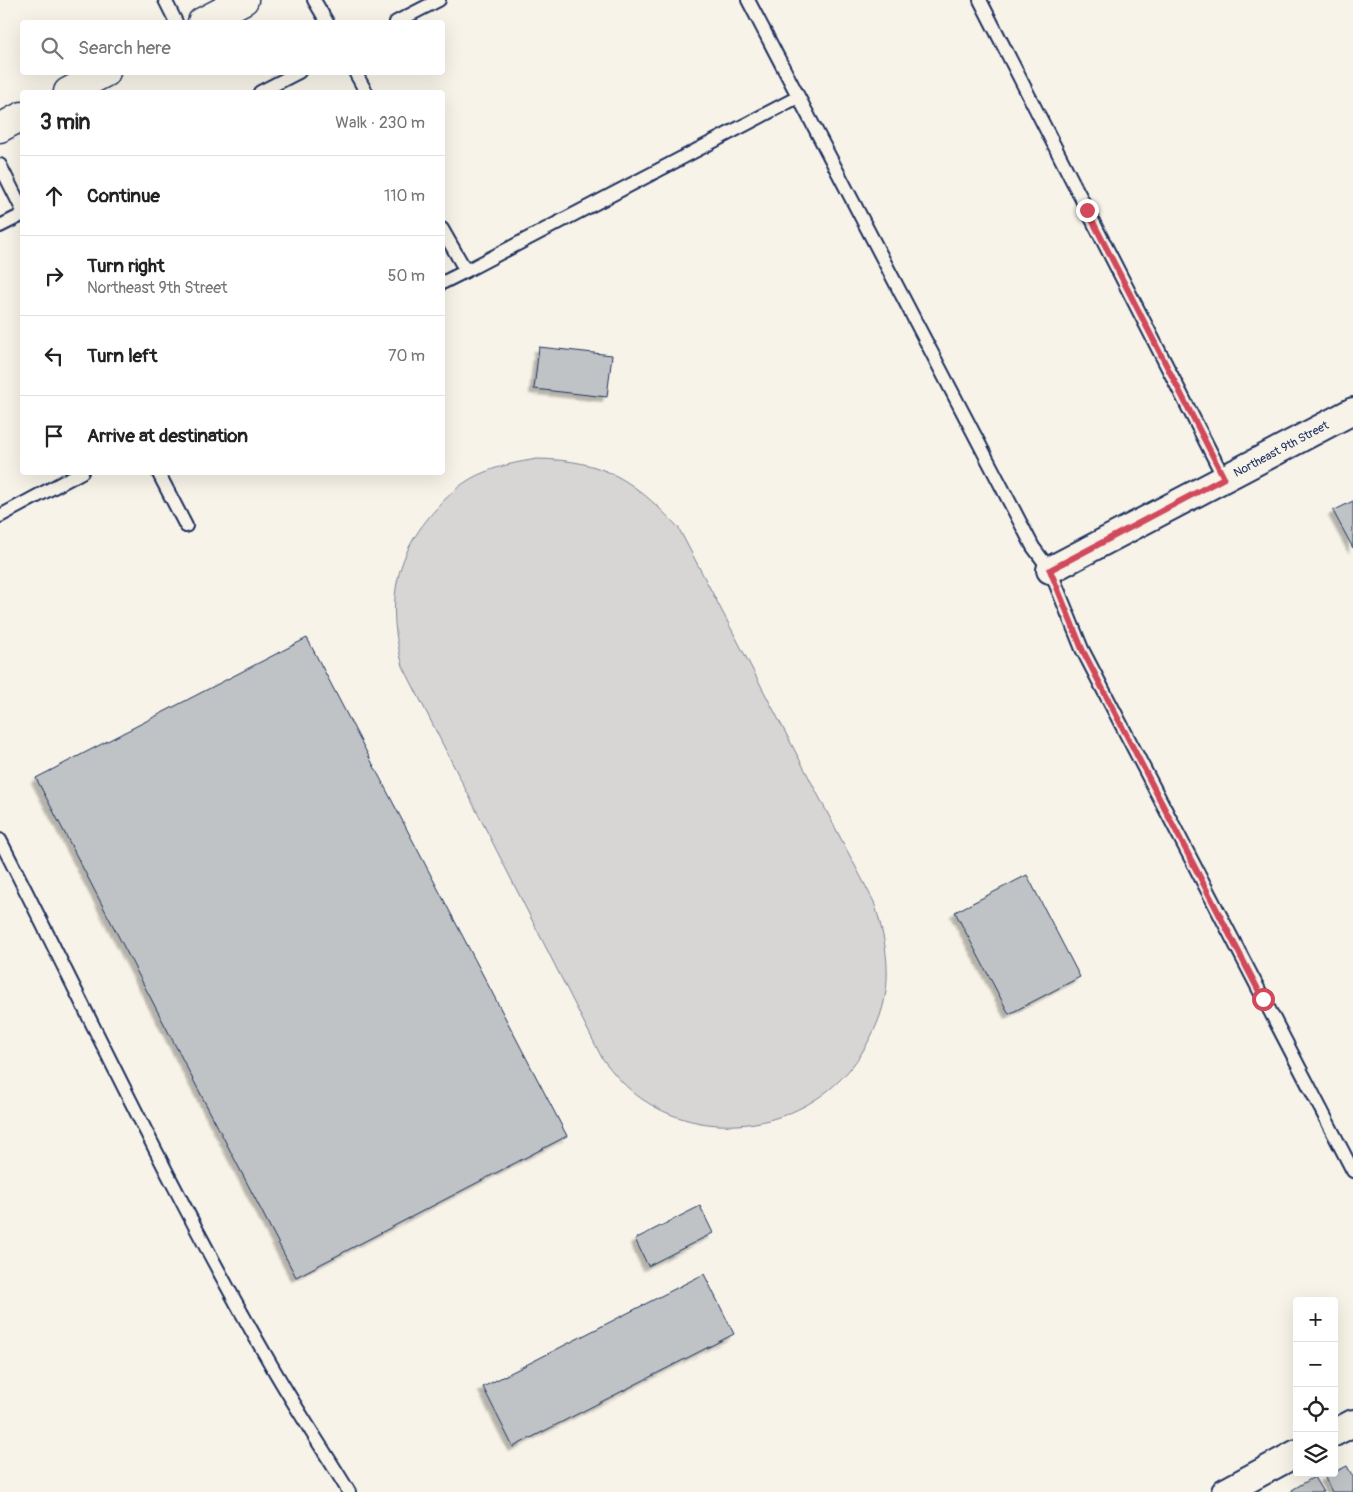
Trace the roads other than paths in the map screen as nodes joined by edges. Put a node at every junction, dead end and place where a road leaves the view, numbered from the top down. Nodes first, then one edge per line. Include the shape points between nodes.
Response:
1 (165, 0) edge
2 (244, 0) edge
3 (314, 0) edge
4 (439, 0) edge
5 (748, 0) edge
6 (980, 0) edge
7 (175, 20) edge
8 (206, 20) edge
9 (325, 20) edge
10 (400, 20) edge
11 (100, 75) edge
12 (293, 75) edge
13 (357, 75) edge
14 (72, 90) edge
15 (264, 90) edge
16 (365, 90) edge
17 (798, 97) junction
18 (20, 117) edge
19 (0, 128) edge
20 (0, 165) edge
21 (20, 205) edge
22 (20, 215) edge
23 (0, 226) edge
24 (445, 234) edge
25 (466, 271) junction
26 (445, 282) edge
27 (1353, 411) edge
28 (76, 475) edge
29 (160, 475) edge
30 (1224, 478) junction
31 (0, 516) edge
32 (186, 526) dead end
33 (1050, 570) junction
34 (0, 840) edge
35 (1353, 1172) edge
36 (1353, 1423) edge
37 (1336, 1432) edge
38 (1293, 1455) edge
39 (349, 1492) edge
40 (1225, 1492) edge

1 - 7 lane
2 - 8 main road
3 - 9 lane
4 - 10 lane
5 - 17 lane
6 - 30 lane
11 - 14 main road
12 - 15 lane
13 - 16 lane
17 - 25 lane
17 - 33 lane via 1033,548
18 - 19 main road
20 - 21 lane
22 - 23 lane
24 - 25 lane
25 - 26 lane
27 - 30 street, Northeast 9th Street
28 - 31 lane
29 - 32 lane
30 - 33 street, Northeast 9th Street
33 - 35 lane via 1082,649
34 - 39 lane via 102,1046 230,1291 270,1365
36 - 37 street
38 - 40 street

